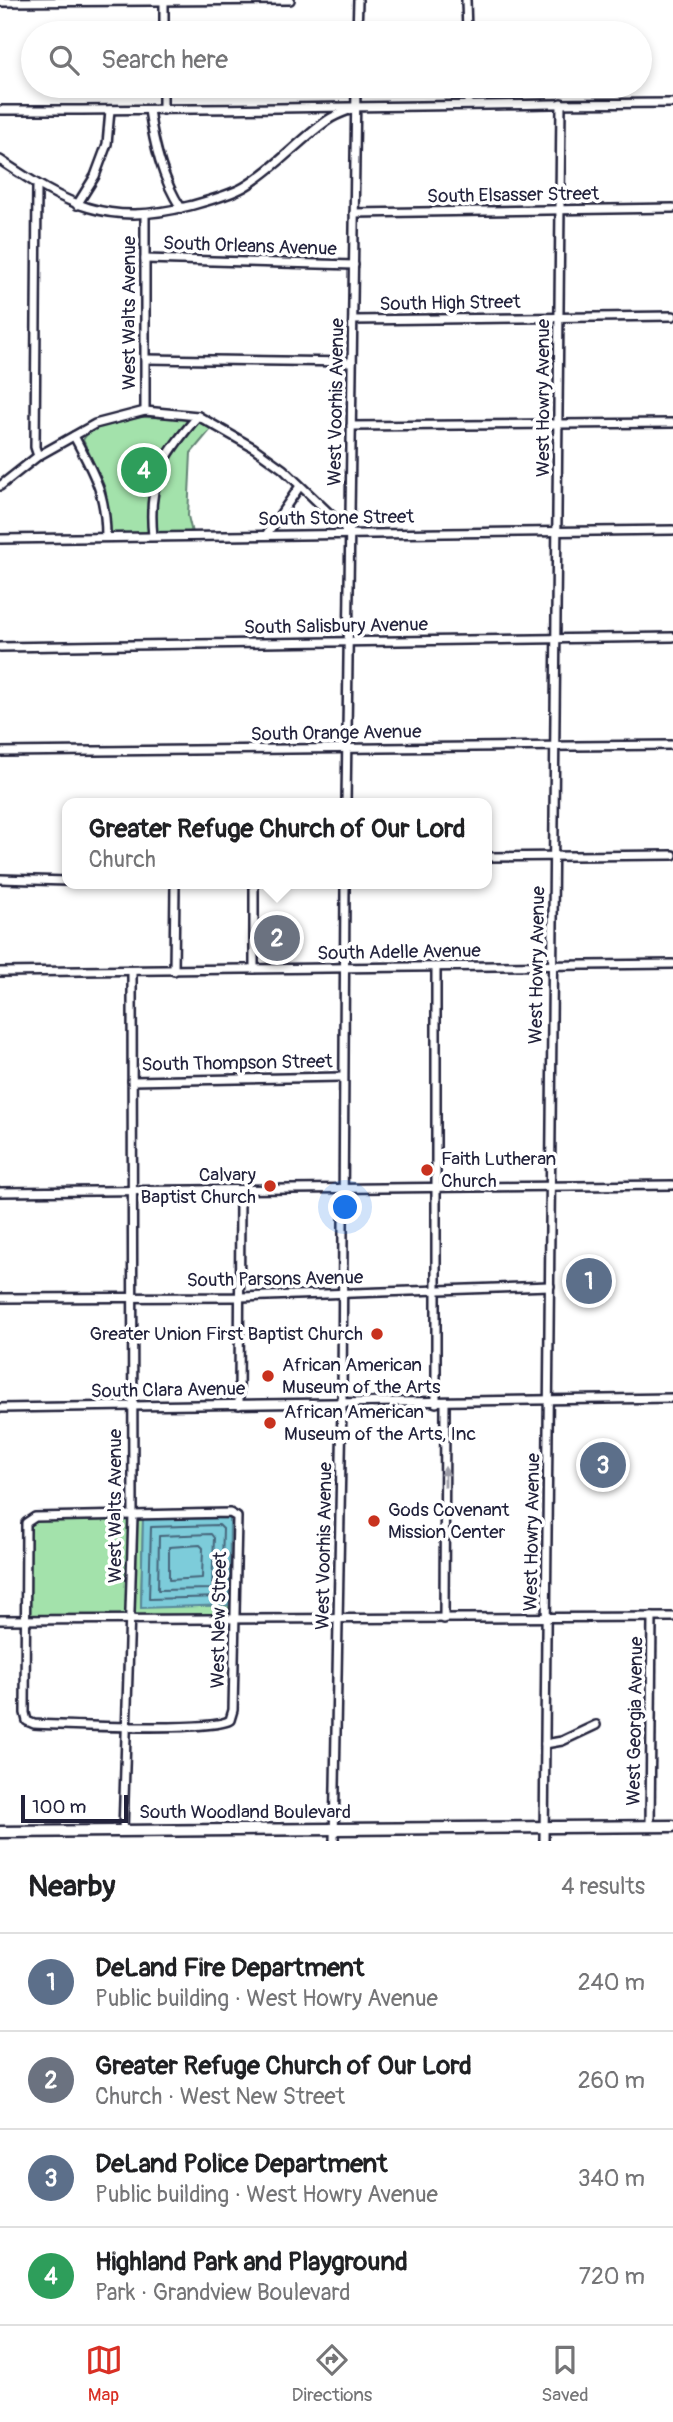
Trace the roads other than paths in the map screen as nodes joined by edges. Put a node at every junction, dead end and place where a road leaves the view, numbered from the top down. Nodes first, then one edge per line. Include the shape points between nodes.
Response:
1 (290, 0) edge
2 (358, 0) edge
3 (467, 0) edge
4 (164, 1) edge
5 (0, 2) edge
6 (163, 21) edge
7 (357, 21) edge
8 (467, 21) edge
9 (163, 98) edge
10 (356, 98) edge
11 (468, 98) edge
12 (561, 103) junction
13 (673, 103) edge
14 (468, 104) junction
15 (356, 107) junction
16 (0, 110) edge
17 (110, 110) junction
18 (149, 110) junction
19 (163, 110) junction
20 (0, 160) edge
21 (37, 186) junction
22 (77, 205) junction
23 (181, 208) junction
24 (673, 208) edge
25 (560, 210) junction
26 (354, 213) junction
27 (145, 215) junction
28 (145, 259) junction
29 (354, 265) junction
30 (673, 316) edge
31 (559, 317) junction
32 (353, 320) junction
33 (145, 359) junction
34 (352, 362) junction
35 (145, 411) junction
36 (198, 416) junction
37 (673, 423) edge
38 (558, 425) junction
39 (351, 426) junction
40 (74, 436) junction
41 (38, 456) junction
42 (0, 486) edge
43 (300, 486) junction
44 (673, 530) edge
45 (557, 532) junction
46 (350, 533) junction
47 (266, 535) junction
48 (153, 536) junction
49 (106, 537) junction
50 (0, 539) edge
51 (556, 637) junction
52 (673, 637) edge
53 (348, 642) junction
54 (0, 647) edge
55 (673, 746) edge
56 (555, 747) junction
57 (347, 748) junction
58 (0, 752) edge
59 (346, 798) edge
60 (673, 855) edge
61 (554, 856) junction
62 (492, 857) edge
63 (0, 879) edge
64 (62, 881) edge
65 (175, 889) edge
66 (254, 889) edge
67 (345, 889) edge
68 (673, 964) edge
69 (553, 965) junction
70 (436, 968) junction
71 (344, 969) junction
72 (254, 970) junction
73 (174, 971) junction
74 (0, 972) edge
75 (132, 972) junction
76 (344, 1077) junction
77 (132, 1081) junction
78 (551, 1185) junction
79 (673, 1185) edge
80 (436, 1187) junction
81 (343, 1189) junction
82 (240, 1190) junction
83 (132, 1191) junction
84 (0, 1192) edge
85 (550, 1286) junction
86 (436, 1290) junction
87 (342, 1294) junction
88 (240, 1297) junction
89 (0, 1298) edge
90 (132, 1298) junction
91 (673, 1398) edge
92 (549, 1399) junction
93 (445, 1402) junction
94 (436, 1403) junction
95 (342, 1404) junction
96 (239, 1405) junction
97 (132, 1406) junction
98 (0, 1408) edge
99 (133, 1516) junction
100 (673, 1616) edge
101 (652, 1617) junction
102 (547, 1618) junction
103 (0, 1619) edge
104 (235, 1619) junction
105 (338, 1619) junction
106 (444, 1619) junction
107 (26, 1620) junction
108 (130, 1620) junction
109 (596, 1725) dead end
110 (126, 1726) junction
111 (545, 1744) junction
112 (650, 1826) junction
113 (673, 1826) edge
114 (544, 1827) junction
115 (123, 1830) junction
116 (0, 1832) edge
117 (334, 1835) edge
118 (544, 1841) edge

1 - 4 street
2 - 7 street
3 - 8 street
4 - 5 street
4 - 6 street
9 - 19 street
10 - 15 street, West Voorhis Avenue
11 - 14 street
12 - 13 street
12 - 14 street
12 - 25 street, West Howry Avenue
14 - 15 street
15 - 19 street
15 - 23 street via 329,118 244,187
15 - 26 street, West Voorhis Avenue
16 - 17 street
17 - 18 street
17 - 22 street via 107,144
18 - 19 street
18 - 23 street via 160,163
20 - 21 street
21 - 22 street
21 - 41 street
22 - 27 street
23 - 27 street
24 - 25 street, South Elsasser Street
25 - 26 street, South Elsasser Street
25 - 31 street, West Howry Avenue
26 - 29 street, West Voorhis Avenue
27 - 28 street, West Walts Avenue
28 - 29 street, South Orleans Avenue
28 - 33 street, West Walts Avenue
29 - 32 street, West Voorhis Avenue
30 - 31 street, South High Street
31 - 32 street, South High Street
31 - 38 street, West Howry Avenue
32 - 34 street, West Voorhis Avenue
33 - 34 street
33 - 35 street, West Walts Avenue
34 - 39 street, West Voorhis Avenue
35 - 36 street
35 - 40 street
36 - 43 street via 254,448
36 - 48 street via 172,445 155,482 150,511
37 - 38 street
38 - 39 street
38 - 45 street, West Howry Avenue
39 - 46 street, West Voorhis Avenue
40 - 41 street
40 - 49 street via 102,490
41 - 42 street
43 - 46 street
43 - 47 street
44 - 45 street, South Stone Street
45 - 46 street, South Stone Street
45 - 51 street, West Howry Avenue
46 - 47 street, South Stone Street
46 - 53 street, West Voorhis Avenue
47 - 48 street, South Stone Street
48 - 49 street, South Stone Street
49 - 50 street, South Stone Street
51 - 52 street, South Salisbury Avenue
51 - 53 street, South Salisbury Avenue
51 - 56 street, West Howry Avenue
53 - 54 street, South Salisbury Avenue
53 - 57 street, West Voorhis Avenue
55 - 56 street, South Orange Avenue
56 - 57 street, South Orange Avenue
56 - 61 street, West Howry Avenue
57 - 58 street, South Orange Avenue
57 - 59 street, West Voorhis Avenue
60 - 61 street
61 - 62 street
61 - 69 street, West Howry Avenue
63 - 64 street
65 - 73 street
66 - 72 street
67 - 71 street, West Voorhis Avenue
68 - 69 street, South Adelle Avenue
69 - 70 street, South Adelle Avenue
69 - 78 street, West Howry Avenue
70 - 71 street, South Adelle Avenue
70 - 80 street
71 - 72 street, South Adelle Avenue
71 - 76 street, West Voorhis Avenue
72 - 73 street, South Adelle Avenue
73 - 75 street, South Adelle Avenue
74 - 75 street, South Adelle Avenue
75 - 77 street, West Walts Avenue
76 - 77 street, South Thompson Street
76 - 81 street, West Voorhis Avenue
77 - 83 street, West Walts Avenue
78 - 79 street
78 - 80 street
78 - 85 street, West Howry Avenue
80 - 81 street
80 - 86 street
81 - 82 street
81 - 87 street, West Voorhis Avenue
82 - 83 street
82 - 88 street
83 - 84 street
83 - 90 street, West Walts Avenue
85 - 86 street, South Parsons Avenue
85 - 92 street, West Howry Avenue
86 - 87 street, South Parsons Avenue
86 - 94 street
87 - 88 street, South Parsons Avenue
87 - 95 street, West Voorhis Avenue
88 - 90 street, South Parsons Avenue
88 - 96 street
89 - 90 street, South Parsons Avenue
90 - 97 street, West Walts Avenue
91 - 92 street, South Clara Avenue
92 - 93 street, South Clara Avenue
92 - 102 street, West Howry Avenue
93 - 94 street, South Clara Avenue
106 -> 93 street
94 - 95 street, South Clara Avenue
95 - 96 street, South Clara Avenue
95 - 105 street, West Voorhis Avenue
96 - 97 street, South Clara Avenue
97 - 98 street, South Clara Avenue
97 - 99 street, West Walts Avenue
99 - 104 street, West New Street via 230,1513 237,1517
99 - 107 street via 35,1517 26,1523
99 - 108 street, West Walts Avenue
100 - 101 street
101 - 102 street
101 - 112 street, West Georgia Avenue
102 - 106 street
102 - 111 street, West Howry Avenue
103 - 107 street
104 - 105 street
104 - 108 street
104 - 110 street, West New Street via 233,1710 227,1723
105 - 106 street
105 - 117 street, West Voorhis Avenue
107 - 108 street
107 - 110 street via 27,1721
108 - 110 street, West Walts Avenue
109 - 111 street
110 - 115 street, West Walts Avenue
111 - 114 street, West Howry Avenue
112 - 113 main road
112 - 114 main road
114 - 117 main road, South Woodland Boulevard
114 - 118 street, West Howry Avenue
115 - 116 main road, South Woodland Boulevard
115 - 117 main road, South Woodland Boulevard

